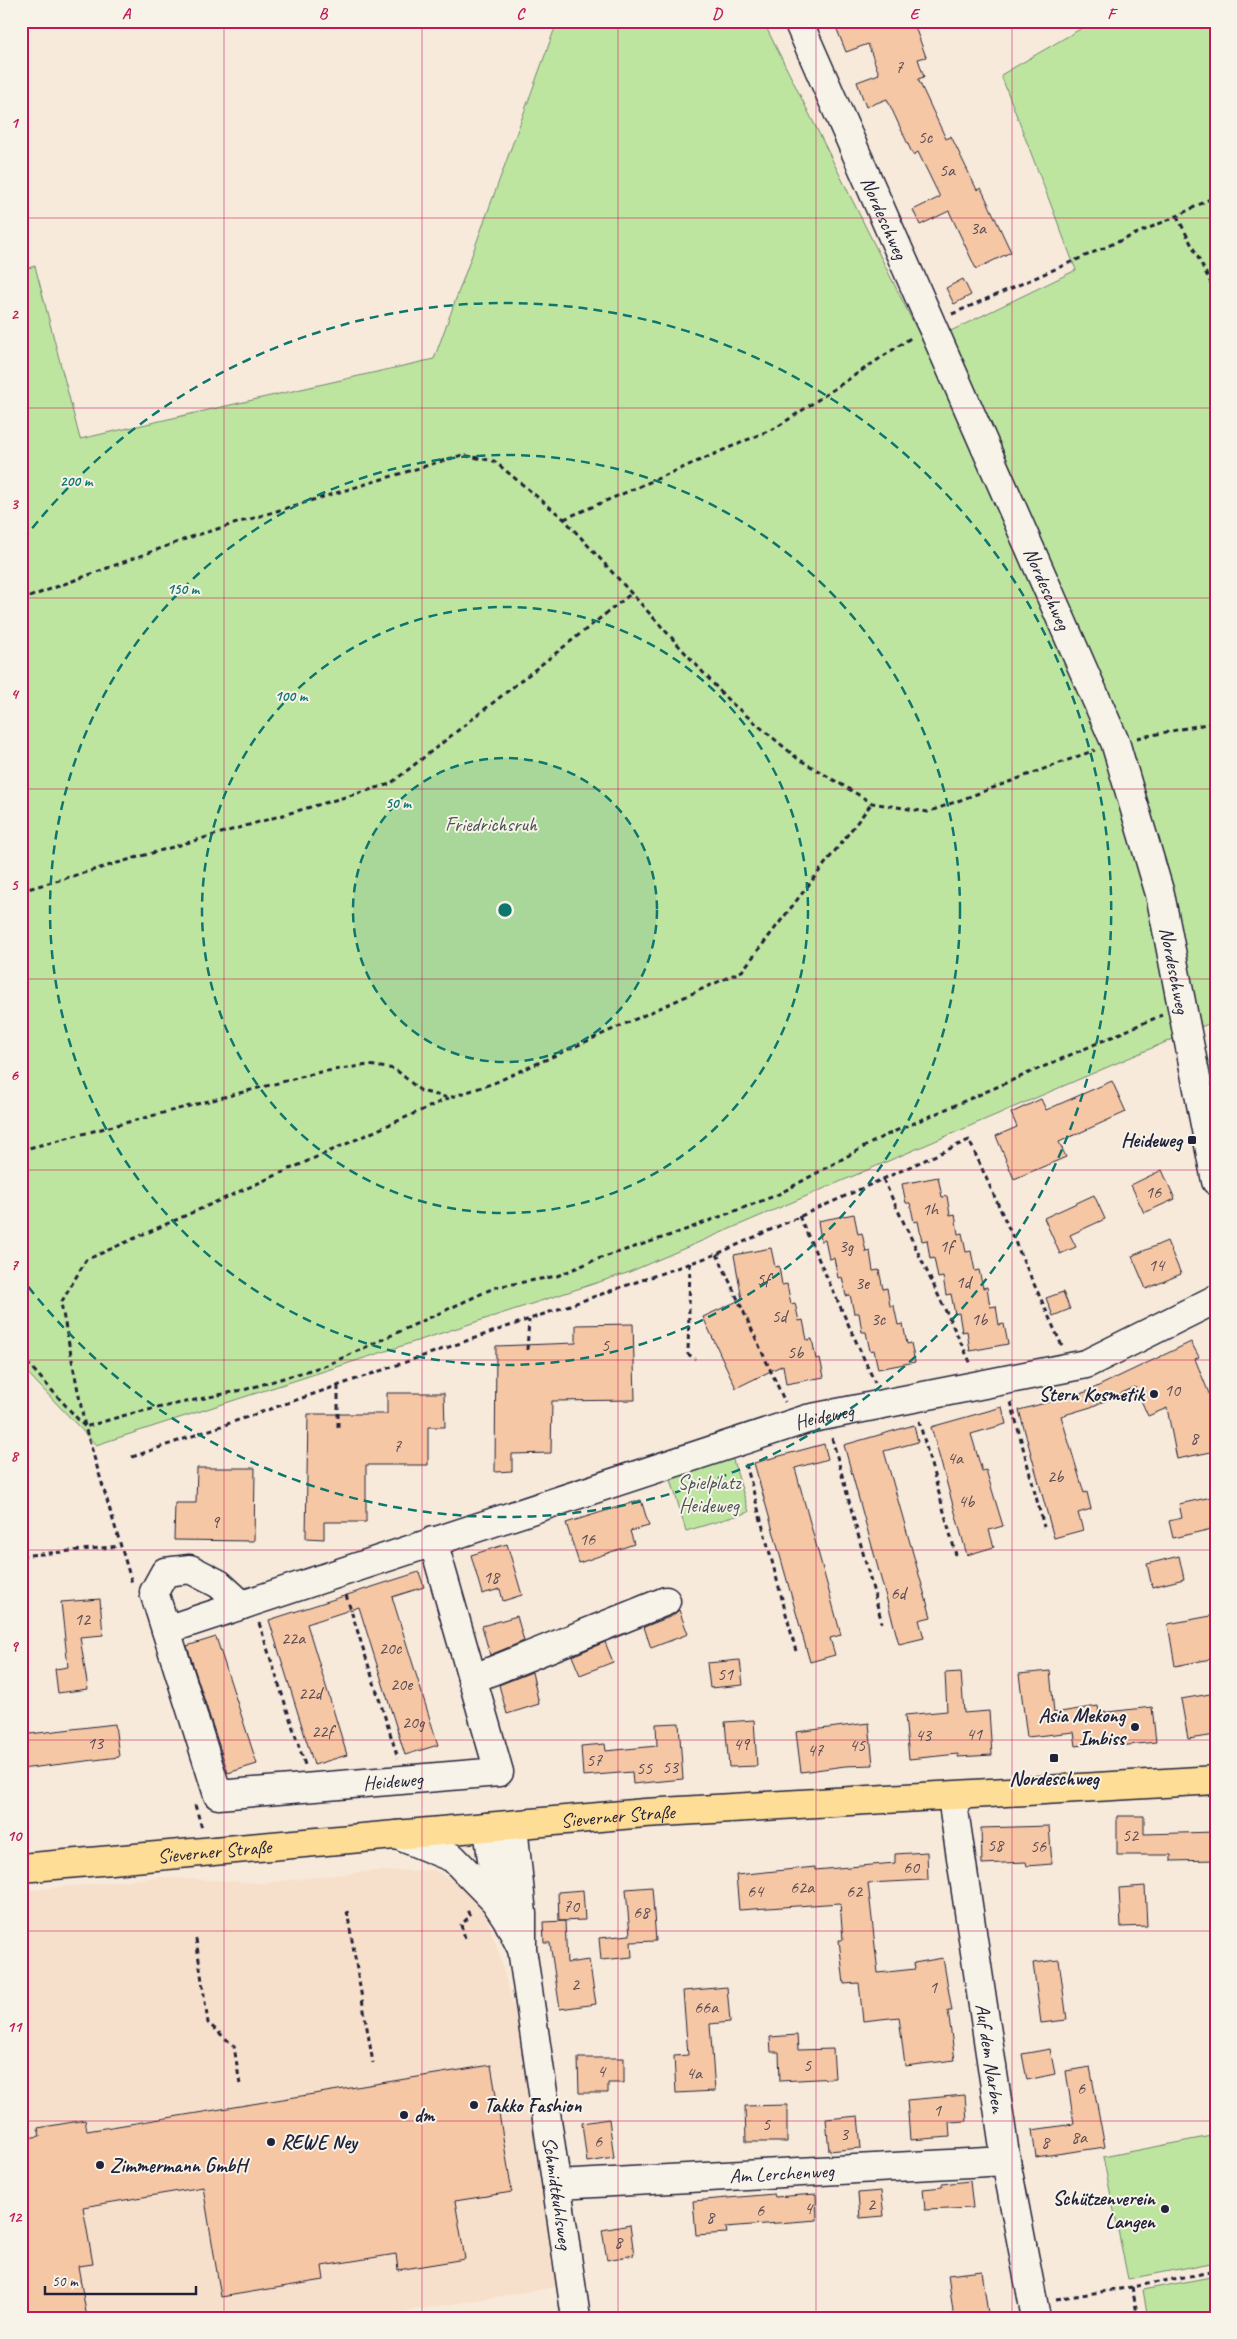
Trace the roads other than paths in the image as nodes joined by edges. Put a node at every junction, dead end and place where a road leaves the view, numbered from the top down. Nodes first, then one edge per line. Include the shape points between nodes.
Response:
1 (798, 21) edge
2 (1216, 1181) edge
3 (1216, 1299) edge
4 (433, 1541) junction
5 (666, 1600) dead end
6 (247, 1603) junction
7 (166, 1630) junction
8 (472, 1679) junction
9 (1216, 1780) edge
10 (952, 1797) junction
11 (500, 1826) junction
12 (397, 1835) junction
13 (21, 1868) edge
14 (507, 1919) junction
15 (522, 1949) junction
16 (1006, 2161) junction
17 (557, 2185) junction
18 (1035, 2310) edge
19 (576, 2318) edge

1 - 2 street, Nordeschweg via 1115,742 1160,894
3 - 4 street, Heideweg via 1086,1364 795,1423
4 - 6 street, Heideweg
4 - 8 street, Heideweg
5 - 8 street
6 - 7 street, Heideweg
6 - 7 street, Heideweg via 190,1569 165,1572 154,1592
7 - 8 street, Heideweg via 218,1795 499,1772
9 - 10 main road, Sieverner Straße
10 - 11 main road, Sieverner Straße via 684,1811
10 - 16 street, Auf dem Narben
11 - 12 main road, Sieverner Straße
11 - 14 street, Schmidtkuhlsweg via 494,1876
11 - 15 street, Schmidtkuhlsweg via 522,1914
12 - 13 main road, Sieverner Straße
12 - 14 street, Schmidtkuhlsweg via 454,1858 483,1887
14 - 15 street, Schmidtkuhlsweg
15 - 17 street, Schmidtkuhlsweg
16 - 17 street, Am Lerchenweg
16 - 18 street, Auf dem Narben
17 - 19 street, Schmidtkuhlsweg

